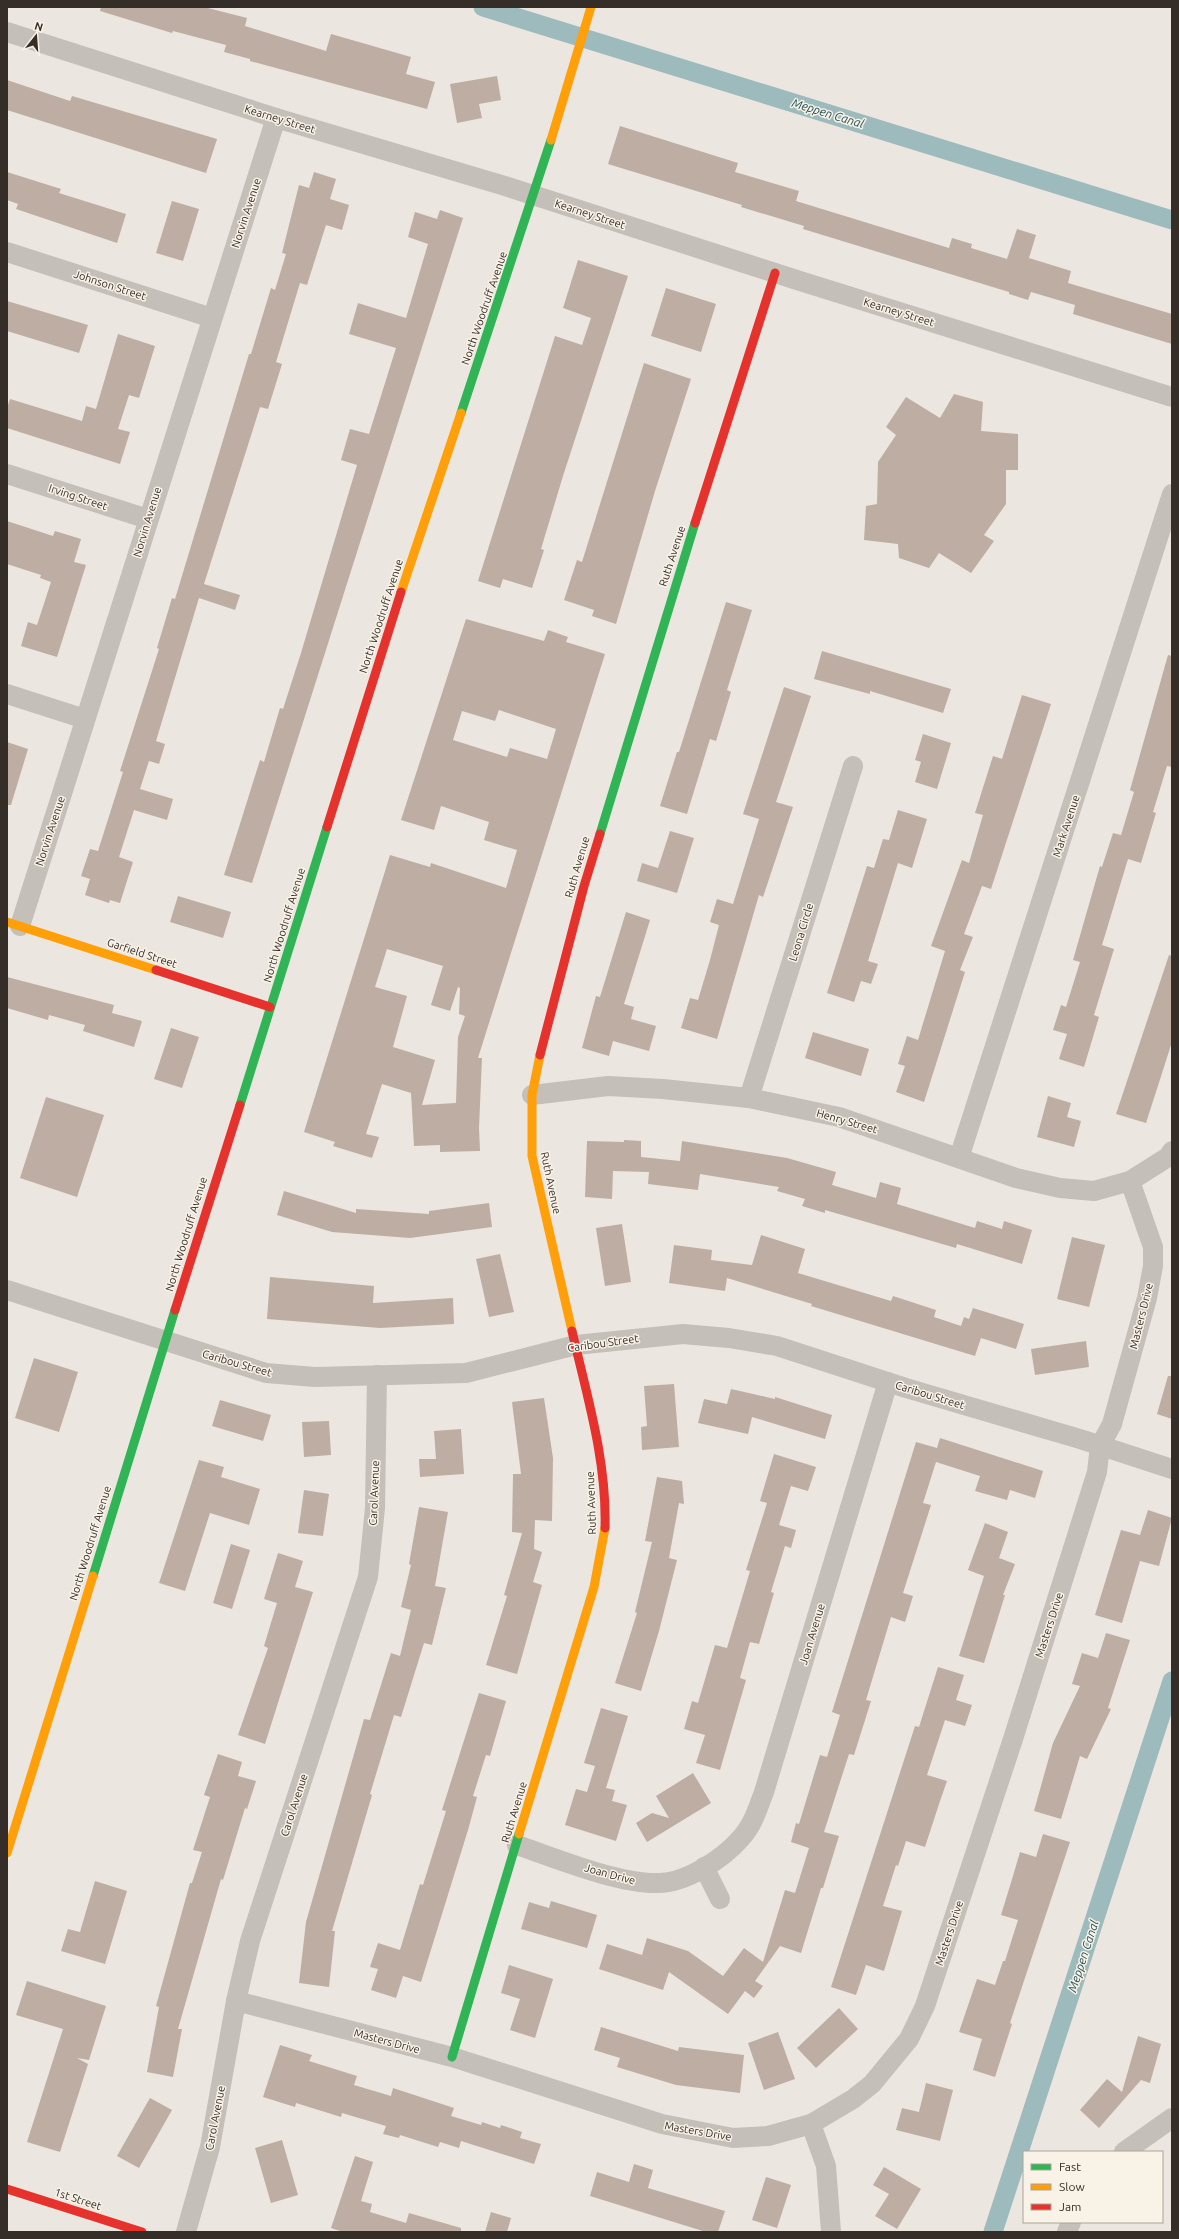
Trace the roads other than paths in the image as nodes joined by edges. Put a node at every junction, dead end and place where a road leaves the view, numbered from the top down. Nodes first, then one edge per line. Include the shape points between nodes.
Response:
1 (590, 11) edge
2 (7, 32) edge
3 (276, 118) junction
4 (534, 196) junction
5 (7, 252) edge
6 (775, 273) junction
7 (212, 318) junction
8 (1172, 397) edge
9 (7, 474) edge
10 (1172, 494) edge
11 (148, 519) junction
12 (7, 694) edge
13 (85, 719) junction
14 (853, 766) dead end
15 (14, 924) edge
16 (270, 1007) junction
17 (532, 1095) junction
18 (748, 1098) junction
19 (1172, 1151) edge
20 (959, 1158) junction
21 (1130, 1181) junction
22 (7, 1290) edge
23 (165, 1342) junction
24 (576, 1345) junction
25 (377, 1376) junction
26 (888, 1382) junction
27 (1100, 1446) junction
28 (1172, 1469) edge
29 (517, 1845) junction
30 (7, 1853) edge
31 (704, 1868) junction
32 (720, 1900) dead end
33 (236, 2001) junction
34 (452, 2058) junction
35 (1172, 2118) edge
36 (811, 2124) junction
37 (1125, 2151) edge
38 (7, 2189) edge
39 (142, 2232) edge
40 (186, 2232) edge
41 (831, 2232) edge

1 - 4 street, North Woodruff Avenue
2 - 3 street, Kearney Street
3 - 4 street, Kearney Street
3 - 7 street, Norvin Avenue
4 - 6 street, Kearney Street
4 - 16 street, North Woodruff Avenue via 405,579
5 - 7 street, Johnson Street
6 - 8 street, Kearney Street
6 - 17 street, Ruth Avenue via 668,609 584,886 543,1039
7 - 11 street, Norvin Avenue
9 - 11 street, Irving Street
10 - 20 street, Mark Avenue
11 - 13 street, Norvin Avenue
12 - 13 street
13 - 15 street, Norvin Avenue
14 - 18 street, Leona Circle
15 - 16 street, Garfield Street
16 - 23 street, North Woodruff Avenue
17 - 18 street, Henry Street via 608,1086 663,1088
17 - 24 street, Ruth Avenue via 532,1156
18 - 20 street, Henry Street via 840,1116
19 - 21 street via 1168,1157
20 - 21 street, Henry Street via 1016,1178 1060,1188 1094,1191
21 - 27 street, Masters Drive via 1153,1247 1152,1266 1147,1298 1112,1424
22 - 23 street, Caribou Street
23 - 25 street, Caribou Street via 266,1373 315,1377
23 - 30 street, North Woodruff Avenue
24 - 25 street, Caribou Street via 466,1373
24 - 26 street, Caribou Street via 683,1334 729,1338 777,1346
24 - 29 street, Ruth Avenue via 602,1461 606,1500 605,1537 594,1587
25 - 33 street, Carol Avenue via 375,1508 368,1577 250,1941
26 - 27 street, Caribou Street
26 - 31 street, Joan Avenue via 764,1792 754,1818 741,1838
27 - 28 street, Caribou Street
27 - 36 street, Masters Drive via 1095,1480 925,2006 909,2040 872,2084 853,2099
29 - 31 street, Joan Drive via 601,1873 638,1882 658,1884 684,1878
29 - 34 street, Ruth Avenue
31 - 32 street
33 - 34 street, Masters Drive
33 - 40 street, Carol Avenue via 210,2147
34 - 36 street, Masters Drive via 662,2124 713,2135 733,2138 768,2136
35 - 37 street
36 - 41 street via 826,2166
38 - 39 street, 1st Street

